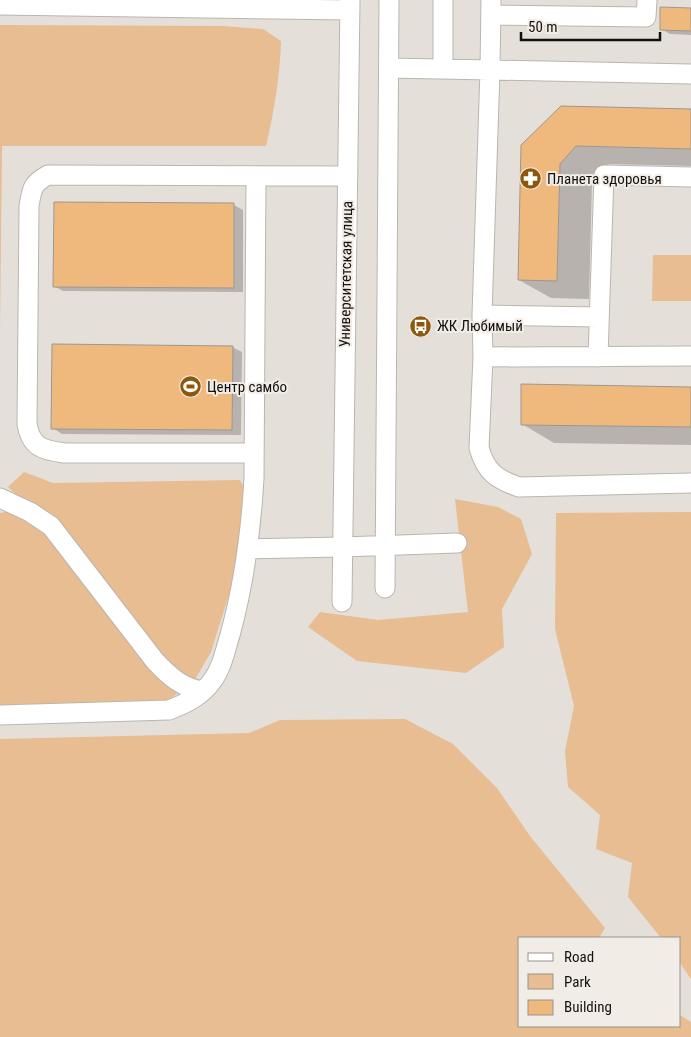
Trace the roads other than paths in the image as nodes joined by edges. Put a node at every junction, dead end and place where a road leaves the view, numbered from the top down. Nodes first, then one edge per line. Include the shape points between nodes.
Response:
1 (389, 0) edge
2 (443, 0) edge
3 (647, 0) edge
4 (0, 5) edge
5 (305, 5) edge
6 (350, 5) edge
7 (491, 8) edge
8 (389, 68) junction
9 (443, 69) junction
10 (490, 70) junction
11 (691, 74) edge
12 (256, 176) junction
13 (348, 176) junction
14 (691, 177) edge
15 (482, 315) junction
16 (598, 317) junction
17 (691, 356) edge
18 (483, 357) junction
19 (598, 357) junction
20 (254, 453) junction
21 (691, 484) edge
22 (0, 498) edge
23 (457, 543) dead end
24 (385, 545) junction
25 (342, 547) junction
26 (248, 549) junction
27 (385, 588) dead end
28 (342, 602) dead end
29 (204, 691) junction
30 (0, 715) edge

1 - 8 street
2 - 9 street
3 - 7 street via 646,17
4 - 5 street
5 - 6 street
6 - 13 street, Университетская улица
7 - 10 street
8 - 9 street
8 - 24 street
9 - 10 street
10 - 11 street
10 - 15 street
12 - 13 street
12 - 20 street
12 - 20 street via 48,175 37,182 29,206 26,424 29,436 38,446 64,453
13 - 25 street, Университетская улица
14 - 16 street via 604,175
15 - 16 street
15 - 18 street
16 - 19 street
17 - 19 street
18 - 19 street
18 - 21 street via 479,448 483,462 506,482 519,487
20 - 26 street
22 - 29 street via 51,526 155,661 184,686
23 - 24 street
24 - 25 street
24 - 27 street
25 - 26 street
25 - 28 street, Университетская улица
26 - 29 street via 237,610 220,668
29 - 30 street via 184,705 169,710

